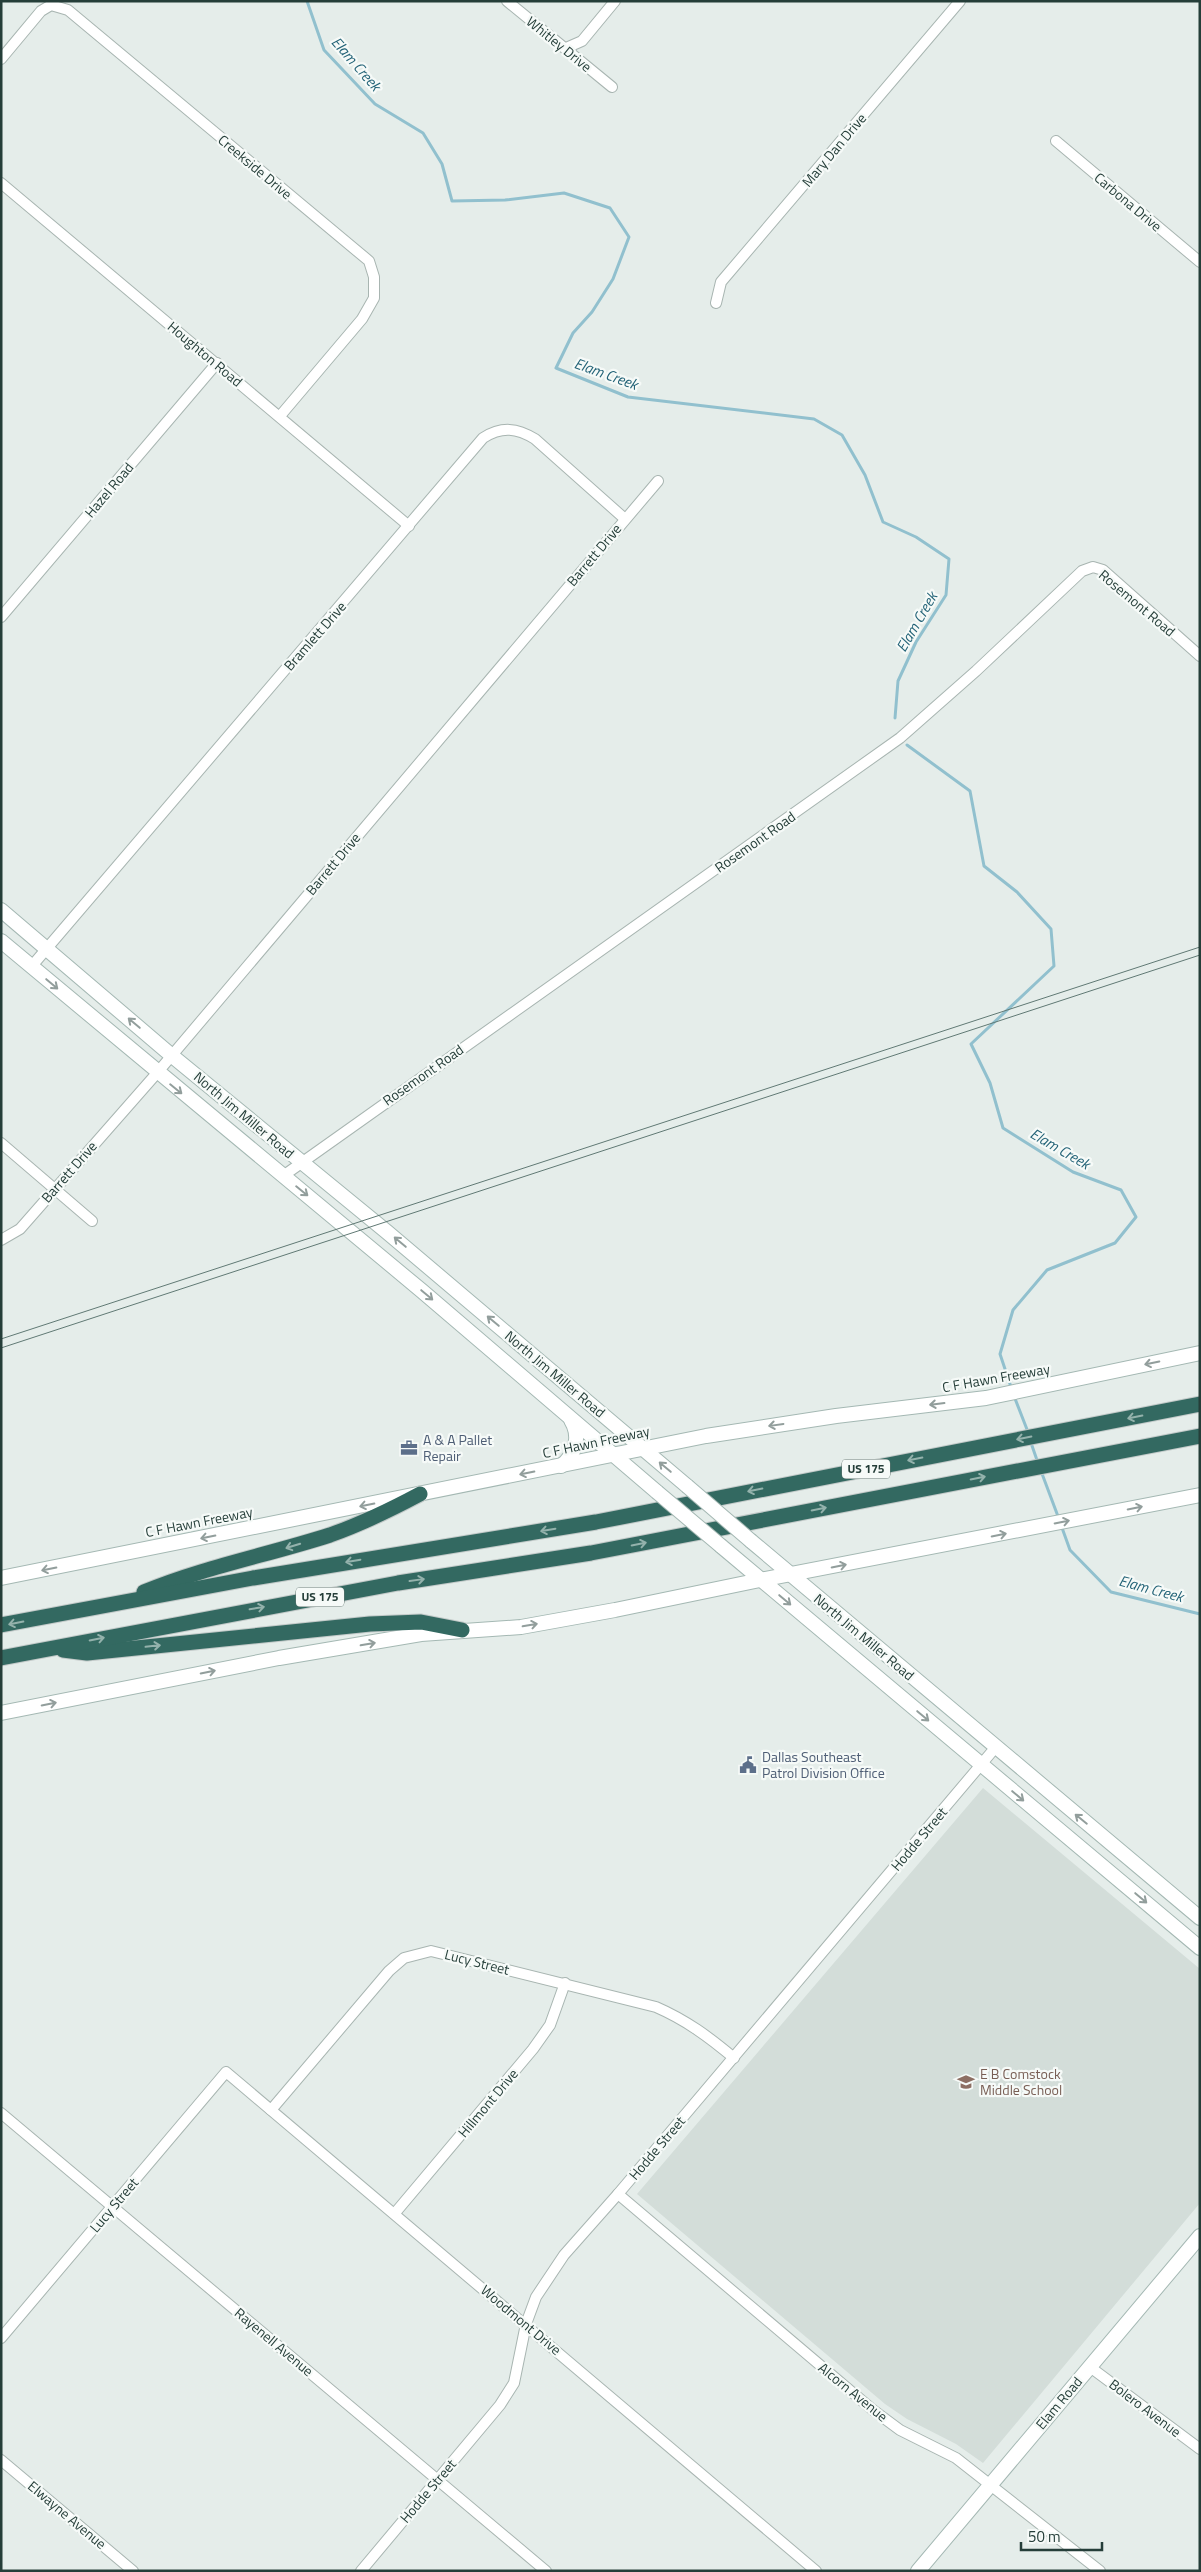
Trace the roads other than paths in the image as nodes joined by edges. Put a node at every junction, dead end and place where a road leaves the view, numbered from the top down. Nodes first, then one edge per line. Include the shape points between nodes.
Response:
1 (507, 1) edge
2 (615, 1) edge
3 (960, 1) edge
4 (566, 48) junction
5 (1, 59) edge
6 (612, 86) dead end
7 (1056, 141) dead end
8 (1, 183) edge
9 (1200, 262) edge
10 (716, 303) dead end
11 (216, 363) junction
12 (280, 416) junction
13 (658, 481) dead end
14 (625, 519) junction
15 (409, 526) junction
16 (1, 617) edge
17 (1200, 656) edge
18 (1, 910) edge
19 (1, 941) edge
20 (46, 949) junction
21 (32, 967) junction
22 (171, 1055) junction
23 (157, 1073) junction
24 (1, 1143) edge
25 (301, 1163) junction
26 (283, 1176) junction
27 (55, 1188) junction
28 (92, 1221) dead end
29 (1, 1240) edge
30 (1200, 1353) edge
31 (1200, 1404) edge
32 (559, 1406) junction
33 (1200, 1436) edge
34 (643, 1449) junction
35 (614, 1456) junction
36 (561, 1466) junction
37 (420, 1494) junction
38 (1200, 1495) edge
39 (792, 1575) junction
40 (1, 1578) edge
41 (760, 1580) junction
42 (116, 1604) junction
43 (849, 1624) junction
44 (1, 1625) edge
45 (462, 1630) junction
46 (835, 1643) junction
47 (50, 1648) junction
48 (1, 1658) edge
49 (918, 1683) junction
50 (903, 1699) junction
51 (1, 1714) edge
52 (996, 1748) junction
53 (981, 1765) junction
54 (1119, 1849) junction
55 (1103, 1867) junction
56 (1197, 1916) edge
57 (1179, 1931) junction
58 (1200, 1948) edge
59 (565, 1983) junction
60 (734, 2058) junction
61 (226, 2072) joint
62 (271, 2110) junction
63 (1, 2113) edge
64 (618, 2194) junction
65 (113, 2206) junction
66 (395, 2213) junction
67 (1197, 2245) edge
68 (526, 2324) junction
69 (1, 2338) edge
70 (1090, 2367) junction
71 (1200, 2449) edge
72 (1, 2460) edge
73 (438, 2479) junction
74 (990, 2486) junction
75 (133, 2571) edge
76 (361, 2571) edge
77 (546, 2571) edge
78 (816, 2571) edge
79 (918, 2571) edge
80 (1100, 2571) edge

1 - 4 street, Whitley Drive
2 - 4 street via 582,41
3 - 10 street, Mary Dan Drive via 721,282
4 - 6 street, Whitley Drive
5 - 12 street, Creekside Drive via 41,11 50,5 68,10 370,261 374,298 362,319
7 - 9 street, Carbona Drive
8 - 11 street, Houghton Road
11 - 12 street, Houghton Road
11 - 16 street, Hazel Road
12 - 15 street, Houghton Road
13 - 14 street, Barrett Drive
14 - 15 street, Bramlett Drive via 535,439 509,429 495,431 483,438
14 - 22 street, Barrett Drive
15 - 20 street, Bramlett Drive
17 - 25 street, Rosemont Road via 1102,570 1093,567 1082,572 900,738
18 - 20 main road, North Jim Miller Road
19 - 21 main road, North Jim Miller Road
20 - 21 street, Bramlett Drive
22 -> 20 main road, North Jim Miller Road
21 -> 23 main road, North Jim Miller Road
22 - 23 street, Barrett Drive
22 - 25 main road, North Jim Miller Road
23 -> 26 main road, North Jim Miller Road
23 - 27 street, Barrett Drive
24 - 27 street
25 - 26 street, Rosemont Road
34 -> 25 main road, North Jim Miller Road via 383,1228
26 -> 32 main road, North Jim Miller Road
27 - 28 street
27 - 29 street, Barrett Drive via 20,1229
30 -> 34 main road, C F Hawn Freeway via 986,1398 754,1428
31 -> 42 highway, US 175 via 596,1522 392,1554
32 - 35 main road, North Jim Miller Road
32 - 36 main road via 577,1433 573,1451
47 -> 33 highway, US 175 via 388,1585 591,1553
34 - 35 main road, C F Hawn Freeway
39 -> 34 main road, North Jim Miller Road, bridge
35 - 36 main road, C F Hawn Freeway
35 - 41 main road, North Jim Miller Road, bridge
36 -> 37 main road, C F Hawn Freeway
37 -> 40 main road, C F Hawn Freeway
37 -> 42 highway via 373,1519 250,1559 185,1575
39 -> 38 main road
39 - 41 main road
39 - 43 main road, North Jim Miller Road
45 -> 41 main road via 521,1627
41 -> 46 main road, North Jim Miller Road
42 -> 44 highway, US 175
43 - 46 main road
43 - 49 main road, North Jim Miller Road
47 -> 45 highway via 87,1653 421,1622
51 -> 45 main road via 279,1658
46 - 50 main road, North Jim Miller Road
47 - 48 highway, US 175
49 - 50 main road
49 - 52 main road, North Jim Miller Road
50 -> 53 main road, North Jim Miller Road
52 - 53 street, Hodde Street
54 -> 52 main road, North Jim Miller Road
53 -> 55 main road, North Jim Miller Road
53 - 60 street, Hodde Street
54 - 55 main road
54 - 56 main road, North Jim Miller Road
55 -> 57 main road, North Jim Miller Road
56 - 57 main road
57 - 58 main road, North Jim Miller Road
59 - 60 street, Lucy Street via 656,2007 682,2018
59 - 62 street, Lucy Street via 431,1951 404,1958 389,1971
59 - 66 street, Hillmont Drive via 550,2025 533,2049
60 - 64 street, Hodde Street
61 - 62 street, Woodmont Drive
61 - 65 street, Lucy Street
62 - 66 street, Woodmont Drive
63 - 65 street, Rayenell Avenue
64 - 68 street, Hodde Street via 552,2270 536,2297
64 - 74 street, Alcorn Avenue via 873,2410 900,2430 956,2458
65 - 69 street, Lucy Street
65 - 73 street, Rayenell Avenue
66 - 68 street, Woodmont Drive
67 - 70 main road, Elam Road
68 - 73 street, Hodde Street via 514,2383 500,2405
68 - 78 street, Woodmont Drive
70 - 71 street, Bolero Avenue
70 - 74 main road, Elam Road
72 - 75 street, Elwayne Avenue
73 - 76 street, Hodde Street
73 - 77 street, Rayenell Avenue
74 - 79 main road, Elam Road
74 - 80 street, Alcorn Avenue

